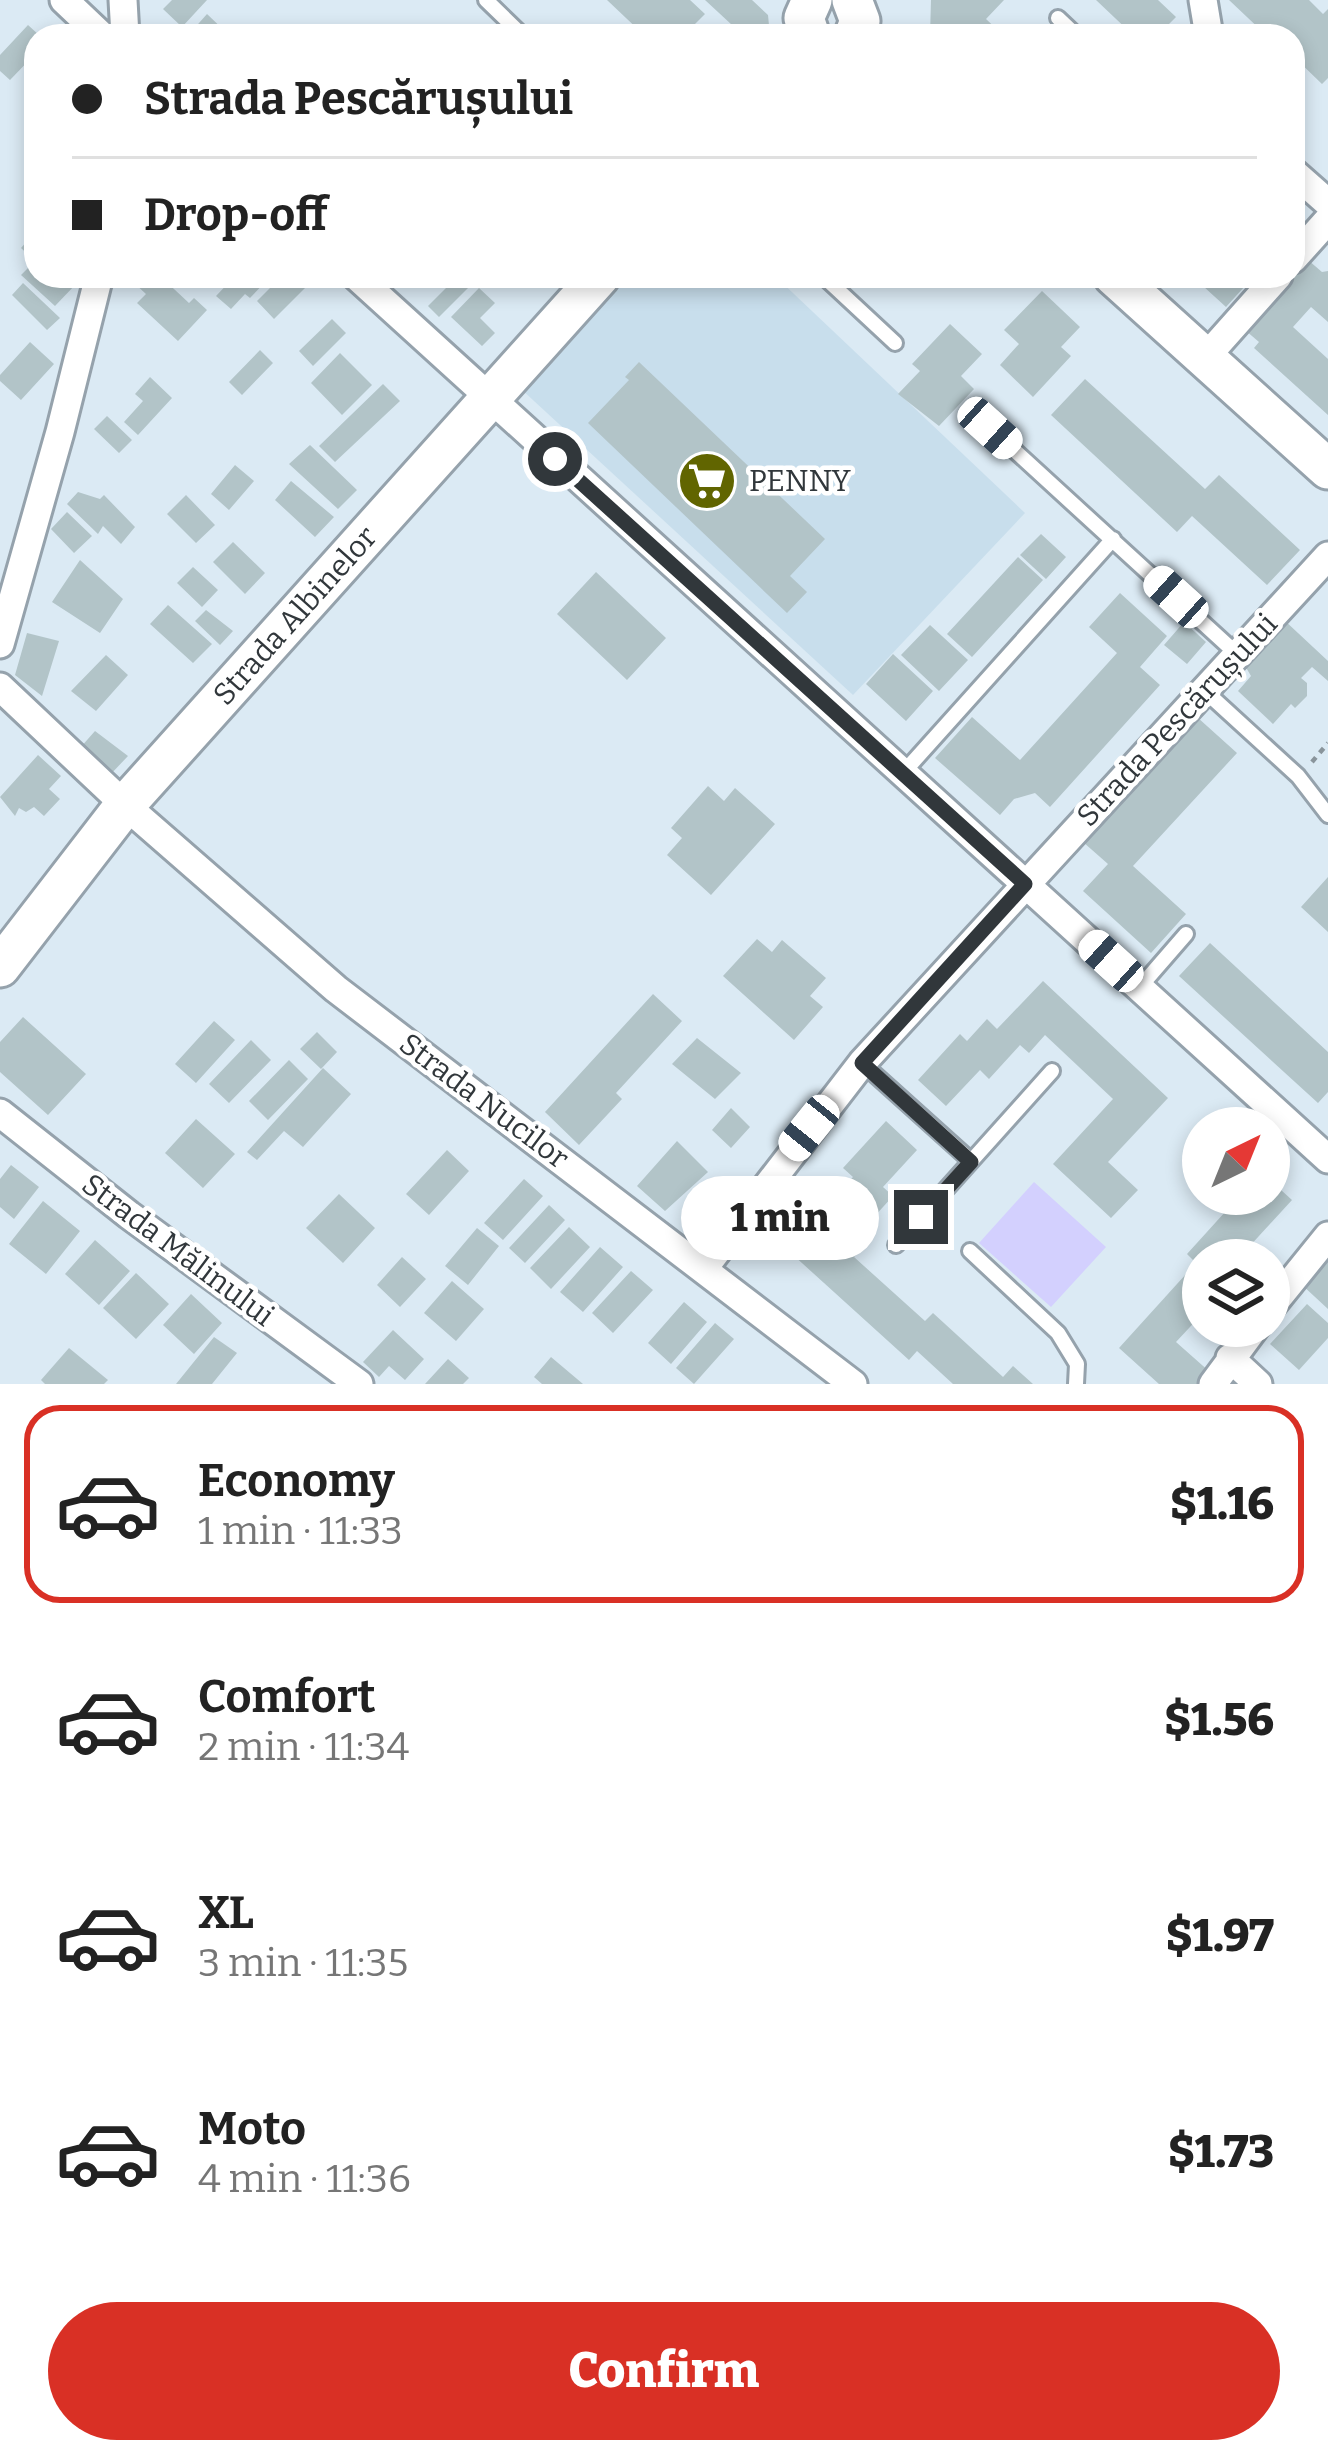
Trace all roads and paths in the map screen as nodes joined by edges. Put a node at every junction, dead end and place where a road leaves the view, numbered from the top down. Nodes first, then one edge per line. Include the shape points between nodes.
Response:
1 (64, 0) edge
2 (486, 0) edge
3 (1058, 18) dead end
4 (89, 24) edge
5 (511, 24) edge
6 (1064, 24) edge
7 (1305, 183) edge
8 (1328, 203) edge
9 (1328, 220) edge
10 (1305, 240) edge
11 (96, 288) edge
12 (369, 288) edge
13 (590, 288) edge
14 (836, 288) edge
15 (1127, 288) edge
16 (1267, 288) edge
17 (895, 343) dead end
18 (1205, 358) junction
19 (488, 398) junction
20 (990, 428) dead end
21 (1328, 469) edge
22 (1113, 539) junction
23 (1328, 556) edge
24 (0, 644) edge
25 (1238, 655) junction
26 (1205, 691) junction
27 (4, 699) edge
28 (903, 772) junction
29 (125, 806) junction
30 (1328, 815) edge
31 (1025, 884) junction
32 (1186, 934) dead end
33 (0, 967) edge
34 (1140, 987) junction
35 (862, 1063) junction
36 (1052, 1071) dead end
37 (0, 1113) edge
38 (1328, 1159) edge
39 (971, 1162) junction
40 (1328, 1236) edge
41 (896, 1245) dead end
42 (970, 1251) dead end
43 (704, 1268) junction
44 (1290, 1283) edge
45 (1239, 1347) edge
46 (1230, 1358) junction
47 (359, 1384) edge
48 (853, 1384) edge
49 (1076, 1384) edge
50 (1213, 1384) edge
51 (1258, 1384) edge

1 - 4 street
2 - 5 lane
3 - 6 lane
7 - 8 street
9 - 10 street
11 - 24 street
12 - 19 street
13 - 19 street, Strada Albinelor
14 - 17 lane
15 - 18 street
16 - 18 street
18 - 21 street
19 - 28 street
19 - 29 street, Strada Albinelor
20 - 22 lane
22 - 25 lane
22 - 28 lane
23 - 25 street, Strada Pescărușului
25 - 26 street, Strada Pescărușului
26 - 30 lane via 1298,776
26 - 31 street, Strada Pescărușului
27 - 29 street, Strada Nucilor
28 - 31 street
29 - 33 street, Strada Albinelor
29 - 43 street, Strada Nucilor via 336,988
31 - 34 street
31 - 35 street, Strada Pescărușului
32 - 34 lane
34 - 38 street
35 - 39 lane
35 - 43 street, Strada Pescărușului
36 - 39 lane
37 - 47 street, Strada Mălinului
39 - 41 lane
40 - 44 street
42 - 49 lane via 1058,1333 1077,1364
43 - 48 street, Strada Nucilor
45 - 46 street
46 - 50 street
46 - 51 street

